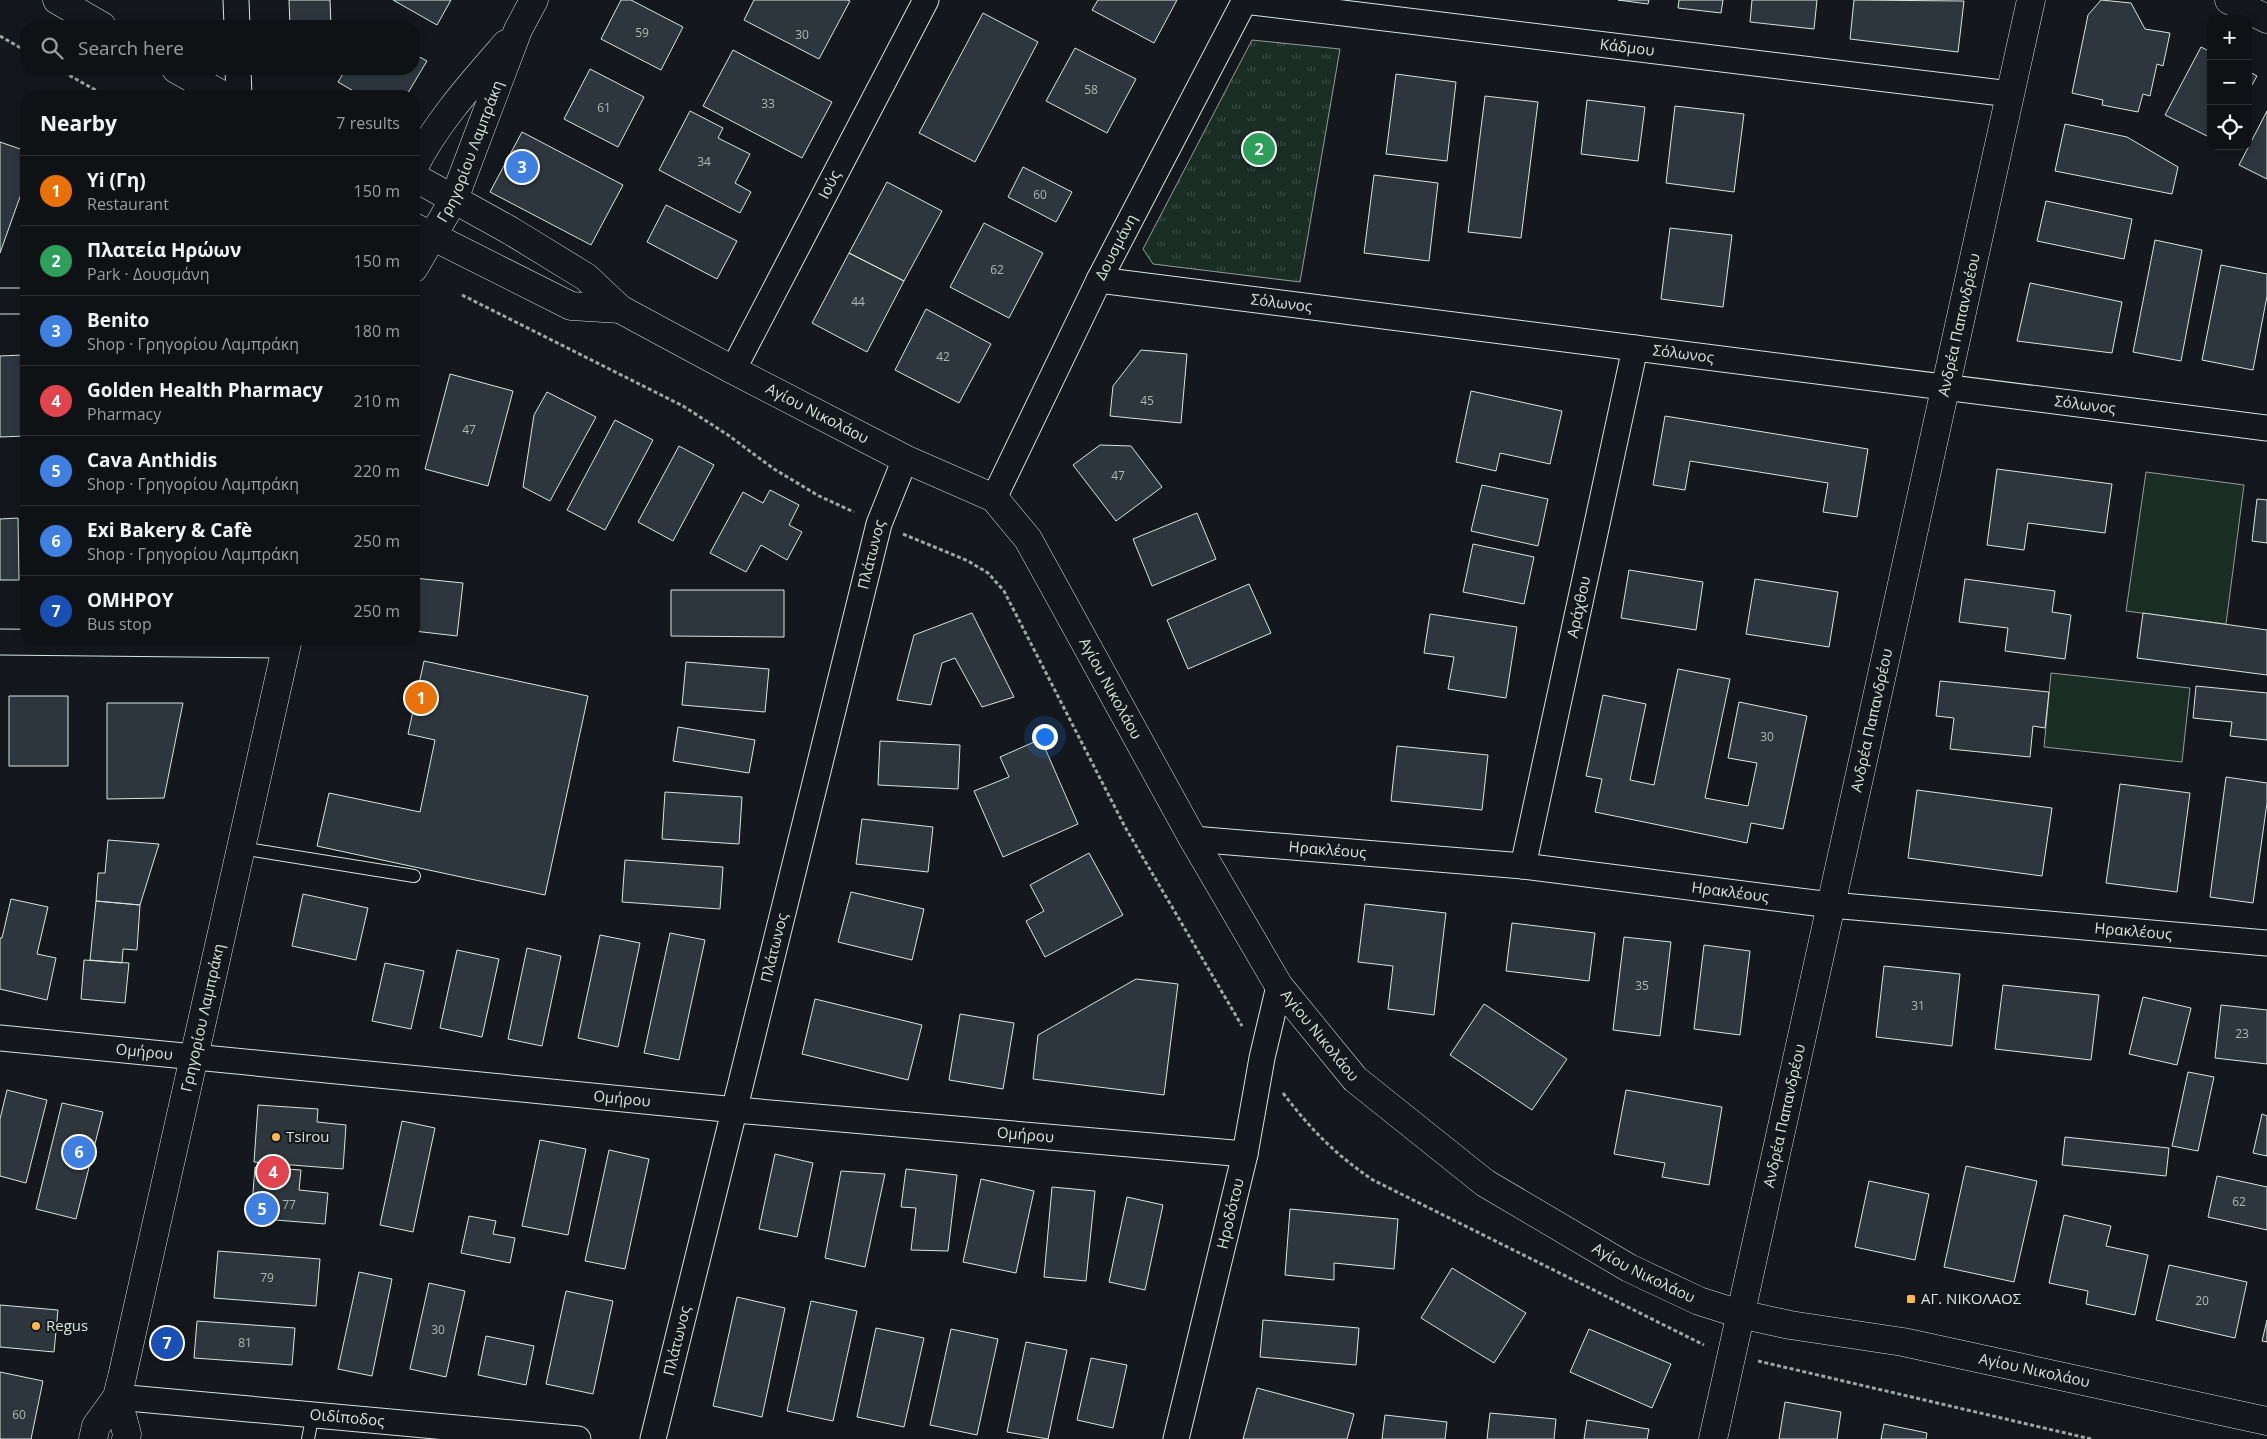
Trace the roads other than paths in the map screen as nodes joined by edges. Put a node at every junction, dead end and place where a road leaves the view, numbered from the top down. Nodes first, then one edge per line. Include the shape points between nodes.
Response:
1 (57, 0) edge
2 (236, 0) edge
3 (534, 0) edge
4 (926, 0) edge
5 (2031, 0) edge
6 (2229, 0) edge
7 (1245, 1) edge
8 (2267, 19) edge
9 (92, 20) edge
10 (237, 20) edge
11 (518, 30) junction
12 (187, 75) edge
13 (238, 75) edge
14 (213, 90) edge
15 (239, 90) edge
16 (2010, 94) junction
17 (420, 155) edge
18 (420, 179) edge
19 (454, 199) junction
20 (423, 232) edge
21 (1099, 280) junction
22 (0, 301) edge
23 (20, 301) edge
24 (620, 309) junction
25 (1636, 348) junction
26 (733, 370) junction
27 (1945, 387) junction
28 (2267, 428) edge
29 (905, 459) junction
30 (994, 498) junction
31 (0, 642) edge
32 (20, 642) edge
33 (287, 645) edge
34 (1194, 839) junction
35 (241, 848) junction
36 (1523, 866) junction
37 (414, 876) dead end
38 (1831, 905) junction
39 (2267, 943) edge
40 (1279, 986) junction
41 (0, 1038) edge
42 (194, 1057) junction
43 (736, 1110) junction
44 (1244, 1154) junction
45 (1740, 1314) junction
46 (117, 1396) junction
47 (313, 1414) junction
48 (2267, 1421) edge
49 (93, 1439) edge
50 (126, 1439) edge
51 (308, 1439) edge
52 (578, 1439) edge
53 (653, 1439) edge
54 (1176, 1439) edge
55 (1713, 1439) edge

1 - 9 street
2 - 10 street
3 - 11 street, Γρηγορίου Λαμπράκη
4 - 26 street, Ιούς
5 - 16 street, Ανδρέα Παπανδρέου
6 - 8 street
7 - 16 street, Κάδμου
7 - 21 street, Δουσμάνη
11 - 17 street, Γρηγορίου Λαμπράκη via 477,77
11 - 19 street, Γρηγορίου Λαμπράκη
12 - 14 street
13 - 15 street
16 - 27 street, Ανδρέα Παπανδρέου
18 - 19 street, Αγίου Νικολάου
19 - 20 street, Γρηγορίου Λαμπράκη
19 - 24 street, Αγίου Νικολάου via 586,277
20 - 24 street, Αγίου Νικολάου via 571,306
21 - 25 street, Σόλωνος
21 - 30 street, Δουσμάνη
22 - 23 street
24 - 26 street, Αγίου Νικολάου
25 - 27 street, Σόλωνος
25 - 36 street, Αράχθου
26 - 29 street, Αγίου Νικολάου
27 - 28 street, Σόλωνος
27 - 38 street, Ανδρέα Παπανδρέου
29 - 30 street, Αγίου Νικολάου
29 - 43 street, Πλάτωνος via 879,524
30 - 34 street, Αγίου Νικολάου via 1028,539
31 - 32 street
33 - 35 street, Γρηγορίου Λαμπράκη
34 - 36 street, Ηρακλέους
34 - 40 street, Αγίου Νικολάου
35 - 37 lane
35 - 42 street, Γρηγορίου Λαμπράκη
36 - 38 street, Ηρακλέους
38 - 39 street, Ηρακλέους
38 - 45 street, Ανδρέα Παπανδρέου
40 - 44 street, Ηροδότου
40 - 45 street, Αγίου Νικολάου via 1356,1079 1486,1183 1629,1268 1699,1301
41 - 42 street, Ομήρου
42 - 43 street, Ομήρου
42 - 46 street, Γρηγορίου Λαμπράκη
43 - 44 street, Ομήρου
43 - 53 street, Πλάτωνος
44 - 54 street, Ηροδότου
45 - 48 street, Αγίου Νικολάου via 1903,1342
45 - 55 street, Ανδρέα Παπανδρέου
46 - 47 street, Οιδίποδος
46 - 49 street, Γρηγορίου Λαμπράκη via 96,1426
46 - 50 street, Γρηγορίου Λαμπράκη
47 - 51 lane
47 - 52 street, Οιδίποδος

